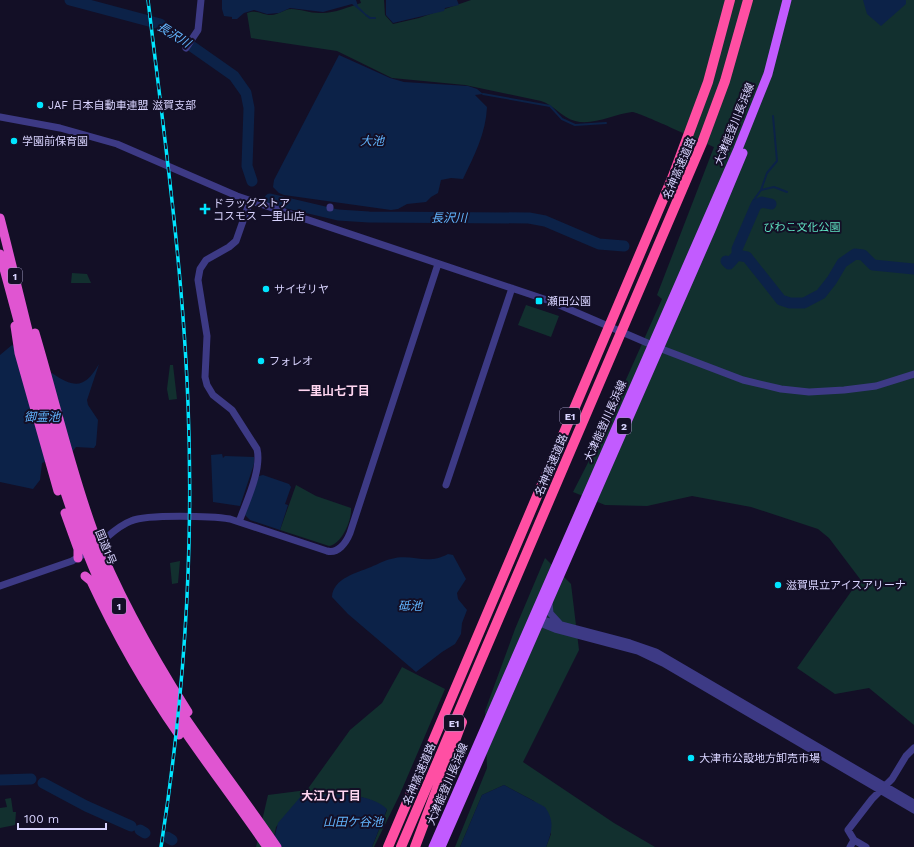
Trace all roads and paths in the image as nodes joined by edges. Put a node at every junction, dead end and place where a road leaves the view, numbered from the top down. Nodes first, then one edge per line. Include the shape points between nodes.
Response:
1 (201, 0) edge
2 (723, 0) edge
3 (730, 0) edge
4 (748, 0) edge
5 (787, 0) edge
6 (792, 0) edge
7 (186, 48) dead end
8 (0, 117) edge
9 (694, 123) junction
10 (250, 201) junction
11 (0, 218) edge
12 (0, 254) edge
13 (438, 264) junction
14 (512, 288) junction
15 (17, 301) junction
16 (26, 335) junction
17 (656, 347) junction
18 (914, 374) edge
19 (446, 485) dead end
20 (239, 522) junction
21 (99, 544) junction
22 (78, 558) junction
23 (85, 576) dead end
24 (0, 586) edge
25 (506, 600) junction
26 (549, 601) junction
27 (537, 621) junction
28 (560, 624) junction
29 (914, 748) edge
30 (213, 757) junction
31 (215, 775) junction
32 (882, 788) junction
33 (914, 803) edge
34 (914, 810) edge
35 (854, 840) junction
36 (267, 847) edge
37 (276, 847) edge
38 (387, 847) edge
39 (401, 847) edge
40 (415, 847) edge
41 (433, 847) edge
42 (441, 847) edge
43 (850, 847) edge
44 (866, 847) edge

1 - 7 street via 198,30
2 - 9 highway
3 - 9 highway, 名神高速道路 / E1
4 - 25 highway, 名神高速道路 / E1 via 725,81 702,144
5 - 17 main road, 大津能登川長浜線 / 2 via 779,36 756,105
6 - 17 main road, 大津能登川長浜線 / 2 via 782,43 757,118 711,230
8 - 10 street via 53,126 106,140
9 - 38 highway, 名神高速道路 / E1
10 - 13 street
10 - 20 street via 236,241 206,260 198,277 207,336 207,384 213,395 232,410 257,449 257,470
11 - 15 highway, 国道1号 / 1
12 - 15 highway, 国道1号 / 1
13 - 14 street
13 - 20 street via 346,541 332,553
14 - 17 street
14 - 19 street
15 - 16 highway, 国道1号 / 1
15 - 16 highway
16 - 21 highway
16 - 22 highway via 49,465 78,548
16 - 30 highway, 国道1号 / 1 via 68,478 96,556 143,650 175,703
16 - 31 highway, 国道1号 / 1 via 61,480 95,573 136,655
17 - 18 street via 743,380 781,389 809,392 862,389
17 - 26 main road, 大津能登川長浜線 / 2
17 - 27 main road, 大津能登川長浜線 / 2
20 - 21 street via 222,518 145,517 130,521
21 - 22 street
21 - 30 highway via 145,641 196,724
22 - 24 street
23 - 31 highway via 91,581 129,657 153,696 180,736
25 - 39 highway, 名神高速道路 / E1
25 - 40 highway
26 - 27 main road, 大津能登川長浜線 / 2
26 - 28 street via 550,614
27 - 28 street
27 - 32 street via 650,656
27 - 41 main road, 大津能登川長浜線 / 2
27 - 42 main road, 大津能登川長浜線 / 2
28 - 32 street via 630,642 656,652
29 - 32 street via 892,779
30 - 37 highway, 国道1号 / 1
31 - 36 highway, 国道1号 / 1
32 - 33 street
32 - 34 street
32 - 35 street via 848,830
35 - 43 street
35 - 44 street

